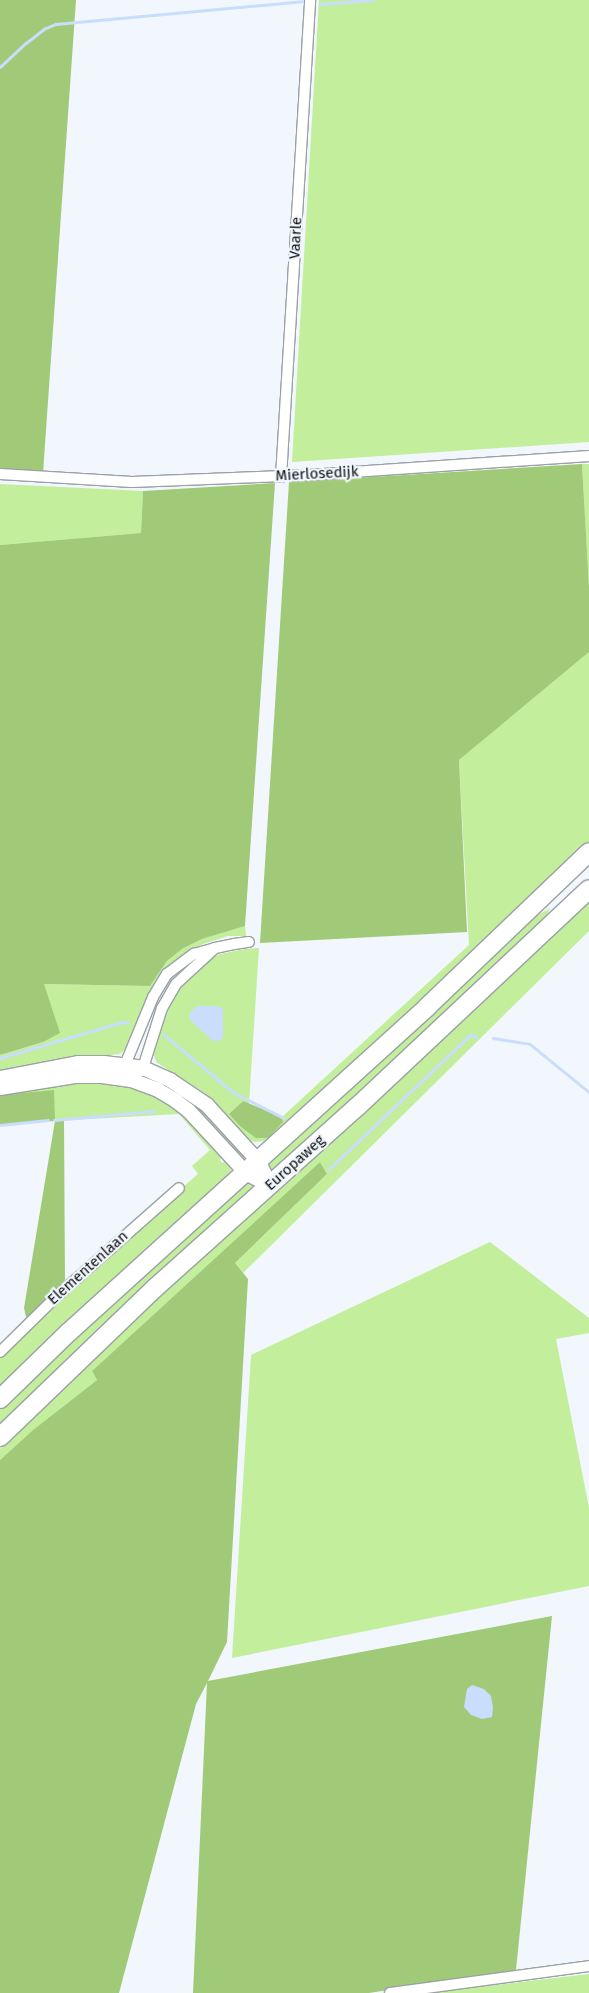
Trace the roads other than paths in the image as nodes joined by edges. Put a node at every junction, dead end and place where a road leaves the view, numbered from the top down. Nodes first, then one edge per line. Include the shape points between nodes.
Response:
1 (310, 0) edge
2 (589, 456) edge
3 (0, 474) edge
4 (281, 477) junction
5 (589, 852) edge
6 (589, 889) edge
7 (249, 942) dead end
8 (215, 948) junction
9 (125, 1065) junction
10 (142, 1068) junction
11 (0, 1078) edge
12 (132, 1080) junction
13 (0, 1088) edge
14 (253, 1167) junction
15 (270, 1186) junction
16 (179, 1188) dead end
17 (0, 1352) edge
18 (0, 1399) edge
19 (0, 1437) edge
20 (589, 1966) edge
21 (390, 1993) edge

1 - 4 street, Vaarle
2 - 4 street, Mierlosedijk
3 - 4 street, Mierlosedijk via 132,482
5 - 14 highway, Europaweg
6 - 15 highway, Europaweg
7 - 8 street
8 - 9 street via 194,954 167,974 153,997
8 - 10 street via 176,984 162,1008
9 - 10 street
9 - 11 street via 78,1062
9 - 12 street
10 - 12 street
10 - 14 street via 170,1080 206,1105
12 - 13 street via 75,1076
12 - 14 street via 158,1090 182,1106
14 - 15 street
14 - 18 highway, Europaweg via 69,1332
15 - 19 highway, Europaweg via 141,1301
16 - 17 street, Elementenlaan via 62,1291
20 - 21 street

